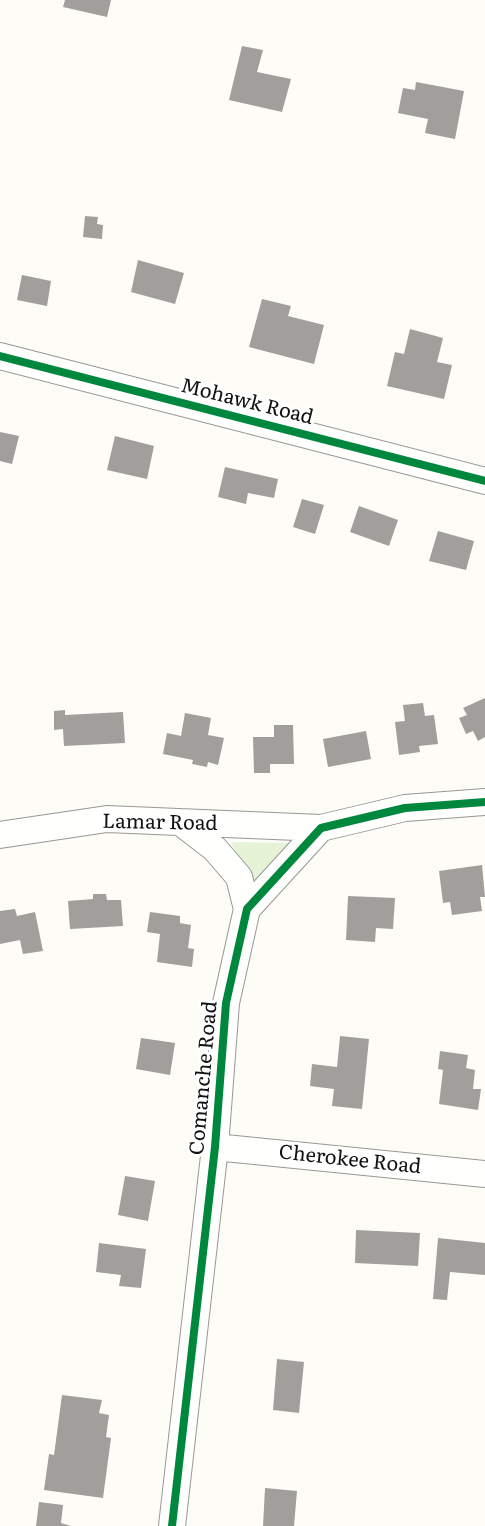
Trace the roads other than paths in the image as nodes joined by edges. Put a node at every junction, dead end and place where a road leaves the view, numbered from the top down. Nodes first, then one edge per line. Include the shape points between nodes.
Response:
1 (0, 356) edge
2 (485, 481) edge
3 (485, 802) edge
4 (180, 822) junction
5 (321, 828) junction
6 (0, 834) edge
7 (247, 909) junction
8 (215, 1146) junction
9 (485, 1174) edge
10 (172, 1526) edge

1 - 2 street, Mohawk Road
3 - 5 street via 405,807
4 - 5 street, Lamar Road
4 - 6 street, Lamar Road via 107,819
4 - 7 street via 215,849 238,877
5 - 7 street, Comanche Road
7 - 8 street, Comanche Road via 226,1003
8 - 9 street, Cherokee Road
8 - 10 street, Comanche Road

